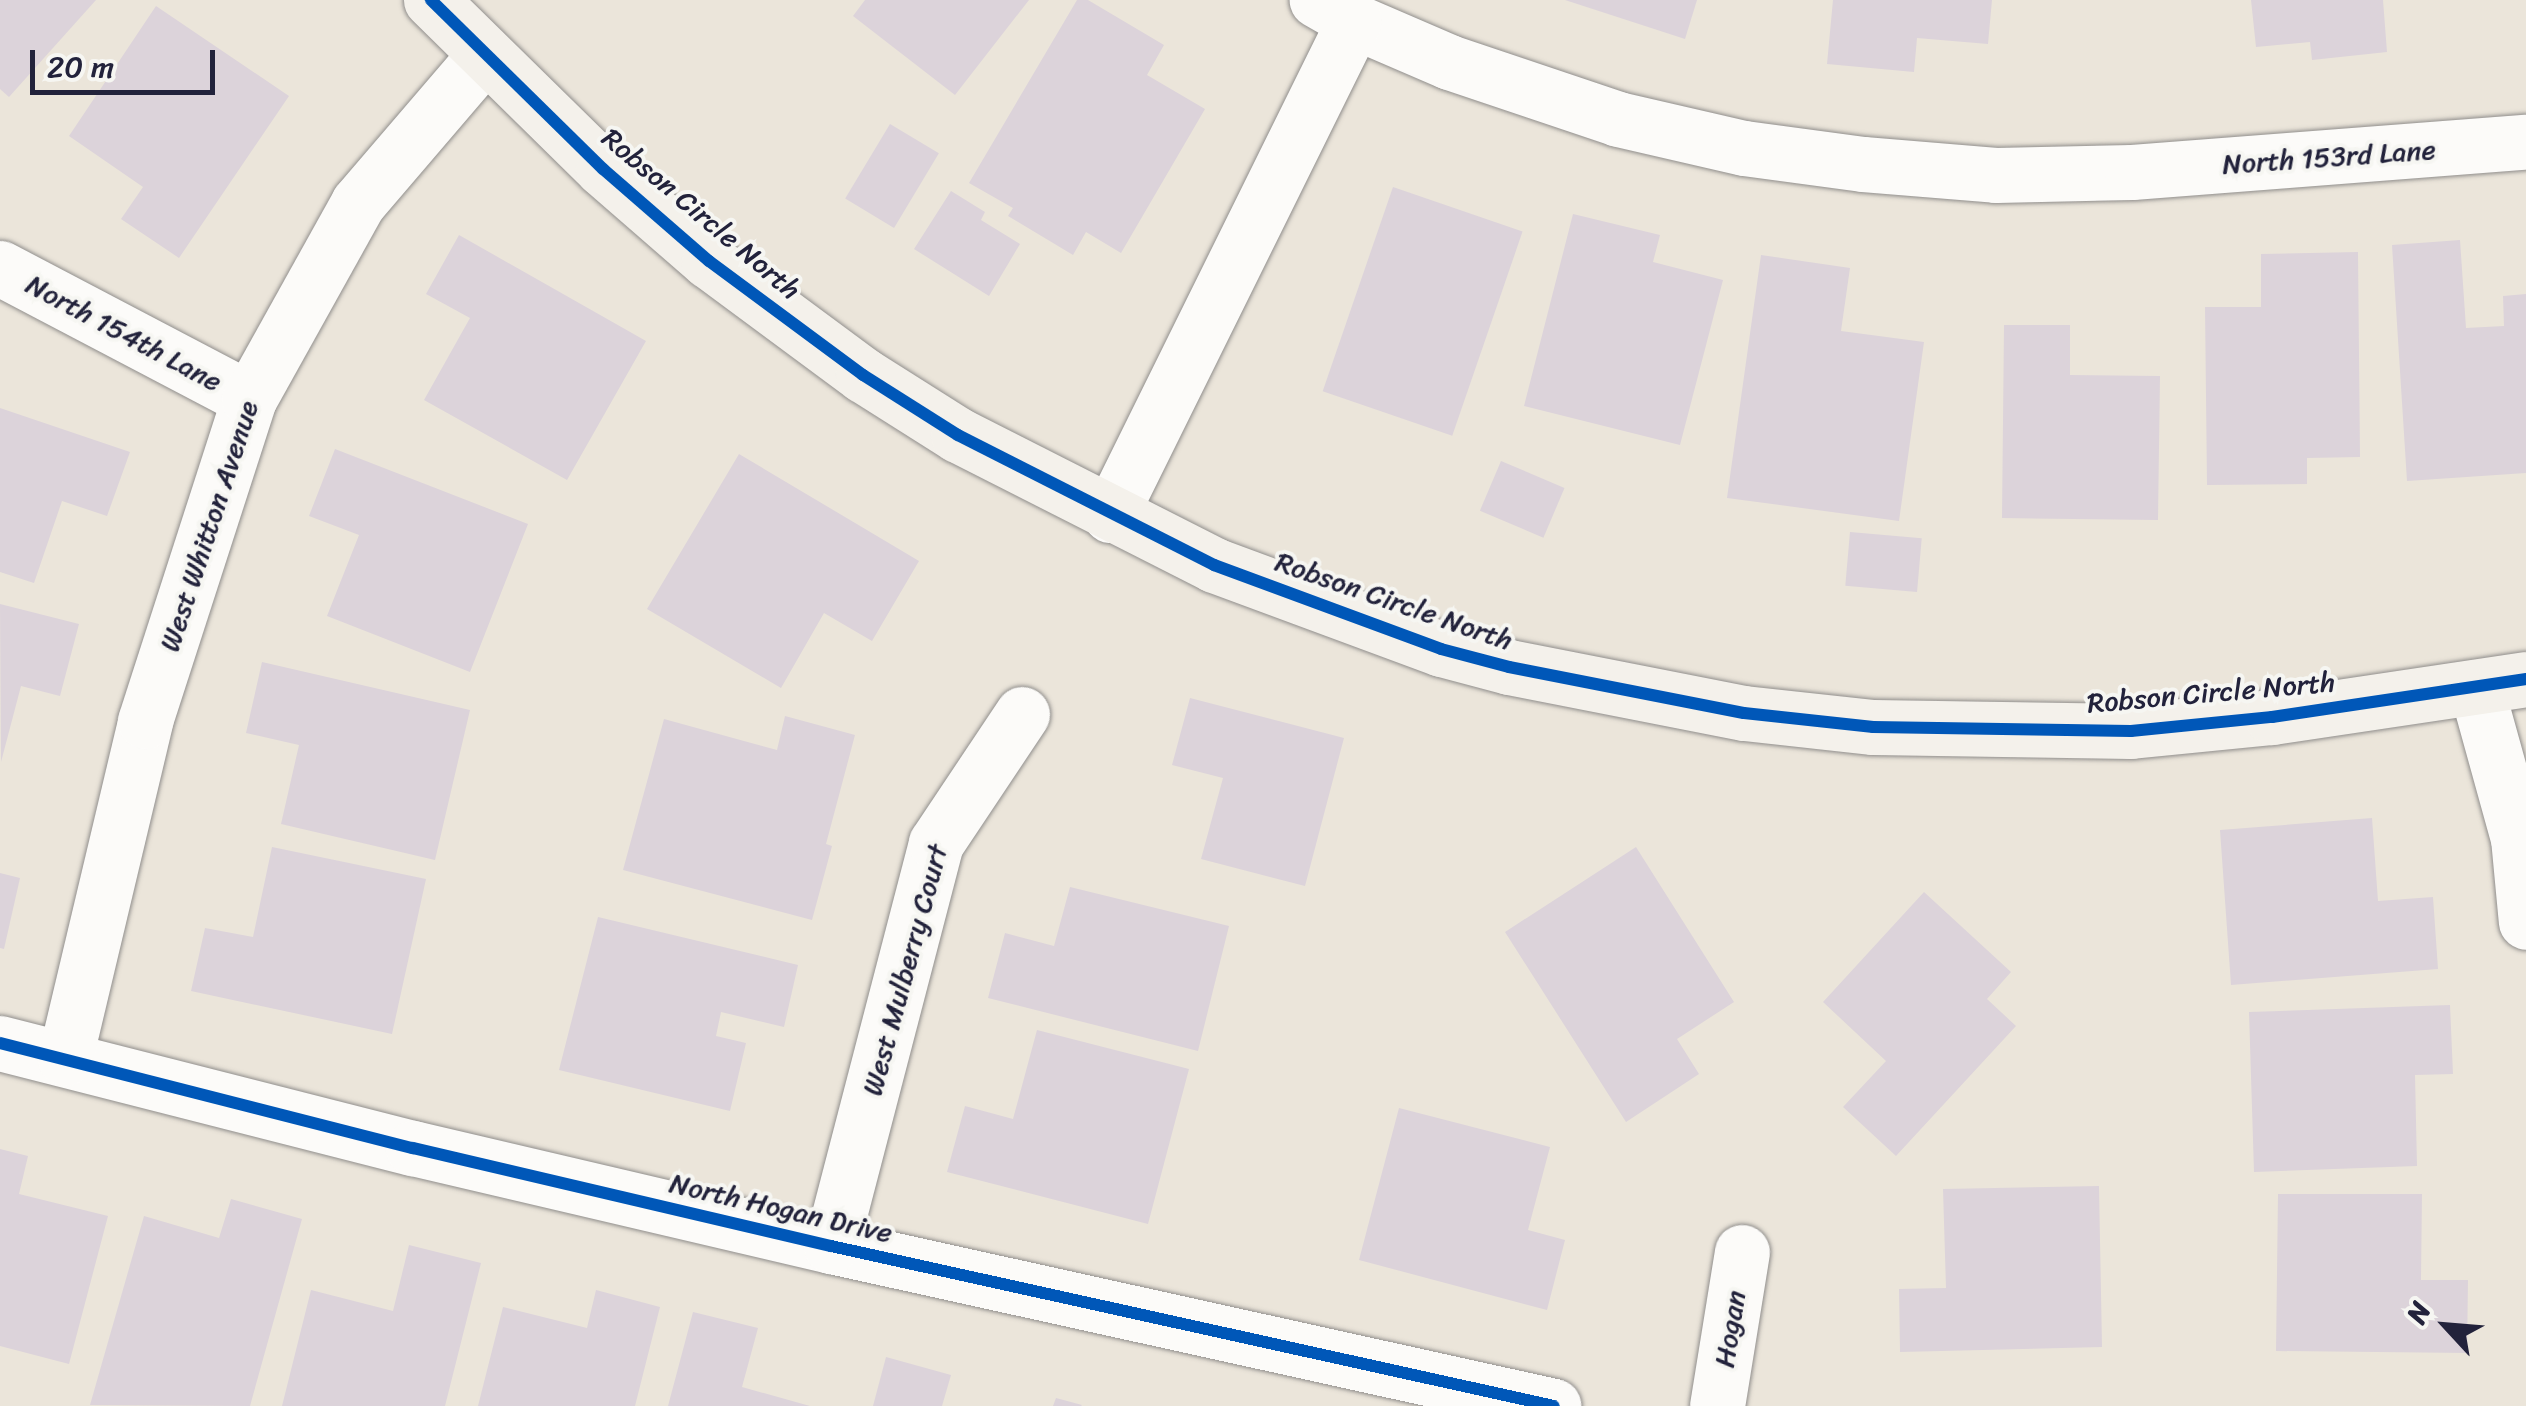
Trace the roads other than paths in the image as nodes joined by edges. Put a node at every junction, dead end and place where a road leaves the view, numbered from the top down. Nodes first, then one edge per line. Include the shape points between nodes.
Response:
1 (431, 0) edge
2 (1335, 10) edge
3 (484, 56) junction
4 (2526, 142) edge
5 (0, 268) edge
6 (249, 398) junction
7 (1110, 516) junction
8 (2501, 683) edge
9 (1022, 714) dead end
10 (2526, 922) edge
11 (0, 1043) edge
12 (65, 1058) junction
13 (831, 1246) junction
14 (1742, 1252) dead end
15 (1554, 1406) edge
16 (1717, 1406) edge

1 - 3 street, Robson Circle North
2 - 4 street, North 153rd Lane via 1449,62 1618,119 1744,148 1863,164 1996,175 2132,172
2 - 7 street
3 - 6 street, West Whitton Avenue via 358,203
3 - 7 street, Robson Circle North via 710,261 863,375 958,435
5 - 6 street, North 154th Lane
6 - 12 street, West Whitton Avenue via 145,722
7 - 8 street, Robson Circle North via 1214,565 1442,649 1744,714 1873,728 2132,731
8 - 10 street
9 - 13 street, West Mulberry Court via 936,843
11 - 12 street, North Hogan Drive
12 - 13 street, North Hogan Drive
13 - 15 street, North Hogan Drive
14 - 16 street, Hogan

